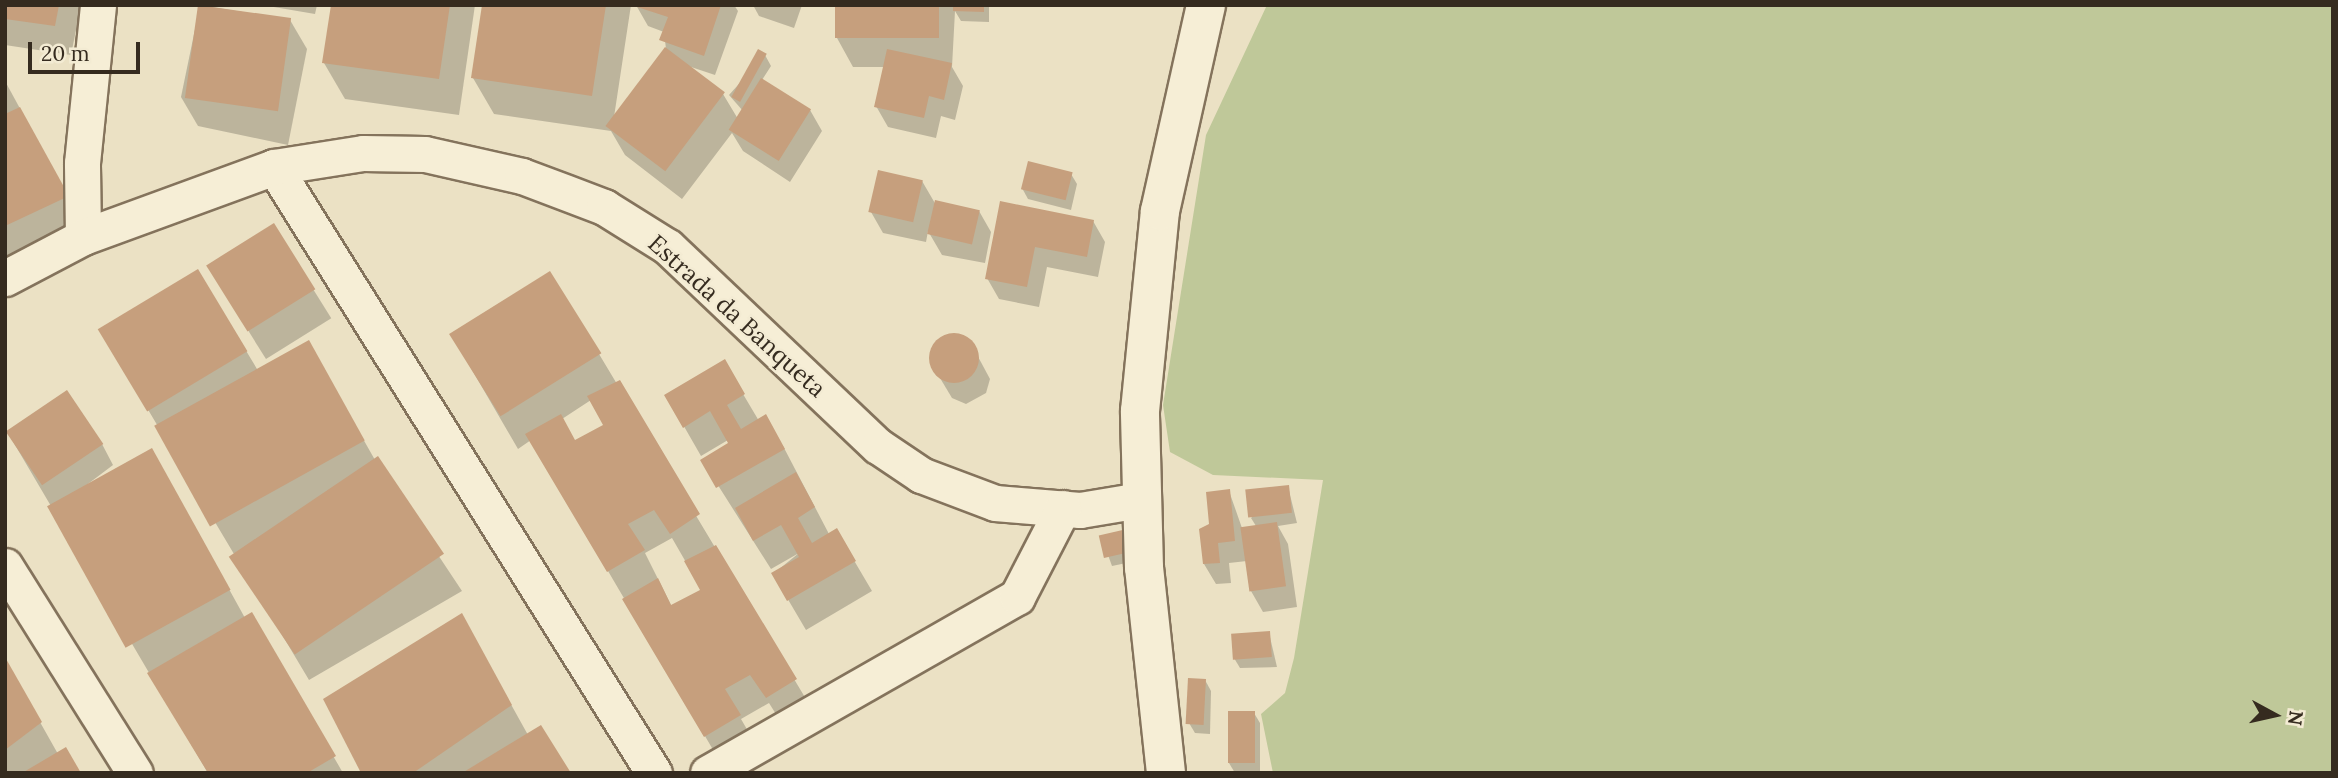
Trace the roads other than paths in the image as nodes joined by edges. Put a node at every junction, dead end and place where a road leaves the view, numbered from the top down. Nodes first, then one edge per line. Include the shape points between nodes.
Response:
1 (99, 5) edge
2 (1206, 5) edge
3 (274, 167) junction
4 (83, 237) junction
5 (5, 278) edge
6 (1140, 500) junction
7 (1063, 508) junction
8 (5, 566) edge
9 (135, 773) edge
10 (654, 773) edge
11 (708, 773) edge
12 (1166, 773) edge

1 - 4 street via 82,163
2 - 6 street via 1160,211 1140,411
3 - 4 street, Estrada da Banqueta
3 - 7 street, Estrada da Banqueta via 363,153 425,154 522,176 604,207 668,247 878,446 921,475 995,503
3 - 10 street
4 - 5 street, Estrada da Banqueta
6 - 7 street, Estrada da Banqueta
6 - 12 street
7 - 11 street via 1017,597
8 - 9 street

